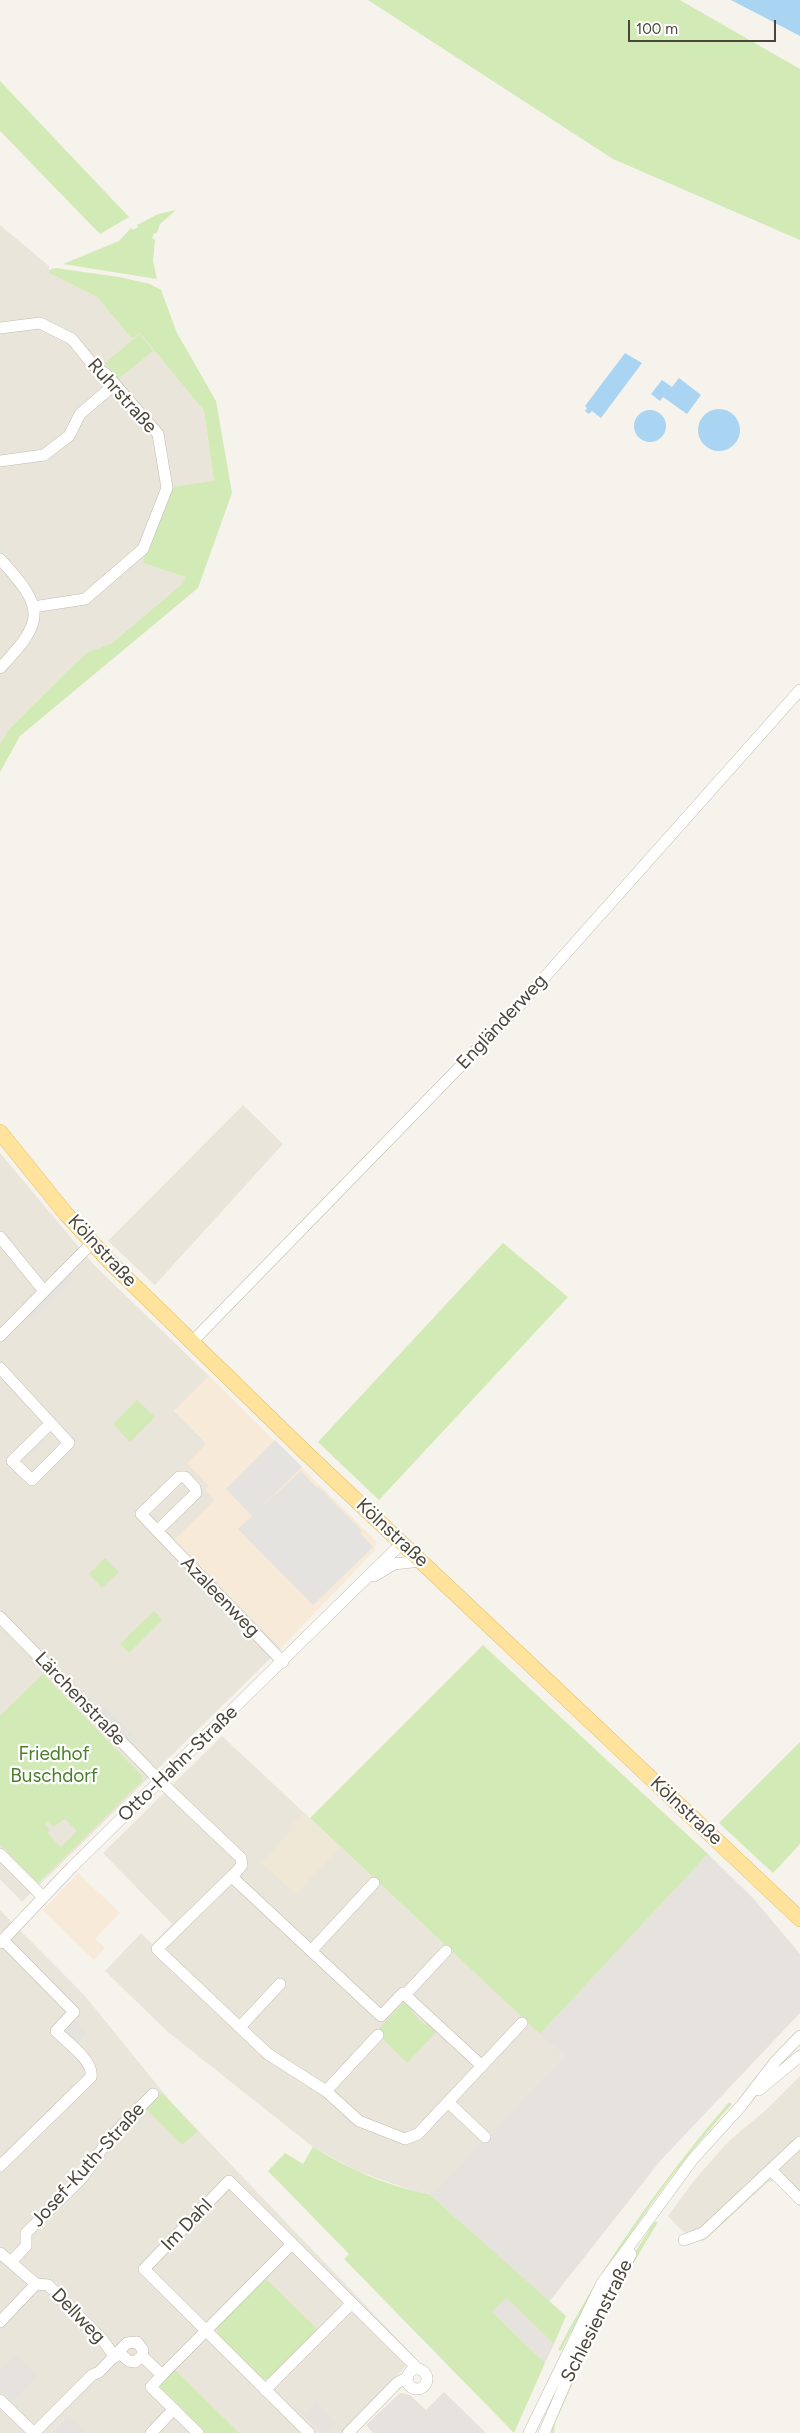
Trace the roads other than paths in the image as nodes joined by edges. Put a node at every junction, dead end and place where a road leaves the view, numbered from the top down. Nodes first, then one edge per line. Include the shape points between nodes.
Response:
1 (0, 328) edge
2 (115, 384) junction
3 (0, 461) edge
4 (0, 559) edge
5 (34, 607) junction
6 (0, 668) edge
7 (800, 690) edge
8 (0, 1132) edge
9 (0, 1237) edge
10 (92, 1243) junction
11 (44, 1291) junction
12 (0, 1336) edge
13 (192, 1342) junction
14 (0, 1368) edge
15 (51, 1423) junction
16 (157, 1531) junction
17 (402, 1542) junction
18 (420, 1561) junction
19 (358, 1587) junction
20 (0, 1617) edge
21 (283, 1662) junction
22 (160, 1781) junction
23 (0, 1854) edge
24 (232, 1877) junction
25 (374, 1883) dead end
26 (43, 1897) junction
27 (800, 1919) edge
28 (1, 1942) edge
29 (311, 1950) junction
30 (446, 1951) dead end
31 (280, 1984) dead end
32 (405, 1995) junction
33 (522, 2023) dead end
34 (240, 2027) junction
35 (378, 2035) dead end
36 (800, 2036) edge
37 (800, 2056) edge
38 (482, 2066) junction
39 (326, 2090) junction
40 (153, 2094) dead end
41 (449, 2103) junction
42 (741, 2106) junction
43 (485, 2136) dead end
44 (800, 2142) edge
45 (0, 2166) edge
46 (771, 2170) junction
47 (800, 2199) edge
48 (654, 2210) junction
49 (684, 2240) dead end
50 (292, 2244) junction
51 (0, 2252) edge
52 (11, 2262) junction
53 (36, 2284) junction
54 (352, 2303) junction
55 (0, 2322) edge
56 (205, 2331) junction
57 (117, 2354) junction
58 (142, 2356) junction
59 (418, 2369) junction
60 (162, 2375) junction
61 (408, 2377) junction
62 (265, 2390) junction
63 (0, 2400) edge
64 (174, 2410) junction
65 (534, 2430) edge
66 (34, 2433) edge
67 (151, 2433) edge
68 (198, 2433) edge
69 (309, 2433) edge
70 (348, 2433) edge
71 (544, 2433) edge

1 - 2 street, Ruhrstraße via 40,323 72,339 93,365
2 - 3 street via 80,414 69,436 44,455
2 - 5 street, Ruhrstraße via 158,434 167,488 143,549 85,599
4 - 5 street via 22,583
5 - 6 street via 30,634
7 - 13 street, Engländerweg via 518,1006
8 - 10 main road, Kölnstraße
9 - 11 street
10 - 11 street
10 - 13 main road, Kölnstraße
11 - 12 street
13 - 17 main road, Kölnstraße
14 - 15 street
15 - 15 street via 70,1443 32,1480 12,1461
16 - 16 street, Azaleenweg via 196,1493 185,1477 178,1477 141,1514
16 - 21 street, Azaleenweg
17 - 18 main road, Kölnstraße
17 - 19 street, Otto-Hahn-Straße
18 - 19 street, Otto-Hahn-Straße via 394,1564
18 - 27 main road, Kölnstraße
19 - 21 street, Otto-Hahn-Straße
20 - 22 street, Lärchenstraße
21 - 22 street, Otto-Hahn-Straße
22 - 24 street, Lärchenstraße via 241,1858 242,1865
22 - 26 street, Otto-Hahn-Straße
23 - 26 street
24 - 29 street
24 - 34 street via 157,1949
25 - 29 street
26 - 28 street, Otto-Hahn-Straße
28 - 45 street via 74,2012 56,2031 88,2063 92,2072 91,2077
29 - 32 street via 381,2016 403,1993
30 - 32 street
31 - 34 street
32 - 38 street
33 - 38 street
34 - 39 street via 268,2054
35 - 39 street
36 - 42 street, Schlesienstraße
37 - 42 street, Schlesienstraße
38 - 41 street
39 - 41 street via 359,2122 405,2139 418,2134
40 - 52 street, Josef-Kuth-Straße via 108,2140 83,2177 26,2233 26,2246
41 - 43 street
42 - 48 street, Schlesienstraße via 693,2159
44 - 46 street
46 - 47 street
46 - 49 street via 704,2233
48 - 65 street, Schlesienstraße via 602,2283
48 - 71 street, Schlesienstraße via 586,2335
50 - 54 street, Im Dahl
50 - 56 street
50 - 56 street, Im Dahl via 229,2182 144,2270
51 - 52 street, Dellweg
52 - 53 street, Dellweg
53 - 55 street, Dellweg
53 - 57 street, Dellweg via 48,2285
54 - 59 street, Im Dahl
54 - 62 street
56 - 60 street
56 - 62 street, Im Dahl
57 - 58 street via 132,2362
57 - 58 street via 127,2343 133,2342 141,2346
57 - 66 street via 99,2372 92,2374
58 - 60 street
59 - 61 street
59 - 61 street via 426,2375 427,2382 423,2387 413,2388
60 - 64 street via 151,2386
61 - 70 street via 396,2383
62 - 69 street, Im Dahl
63 - 66 street
64 - 67 street
64 - 68 street

